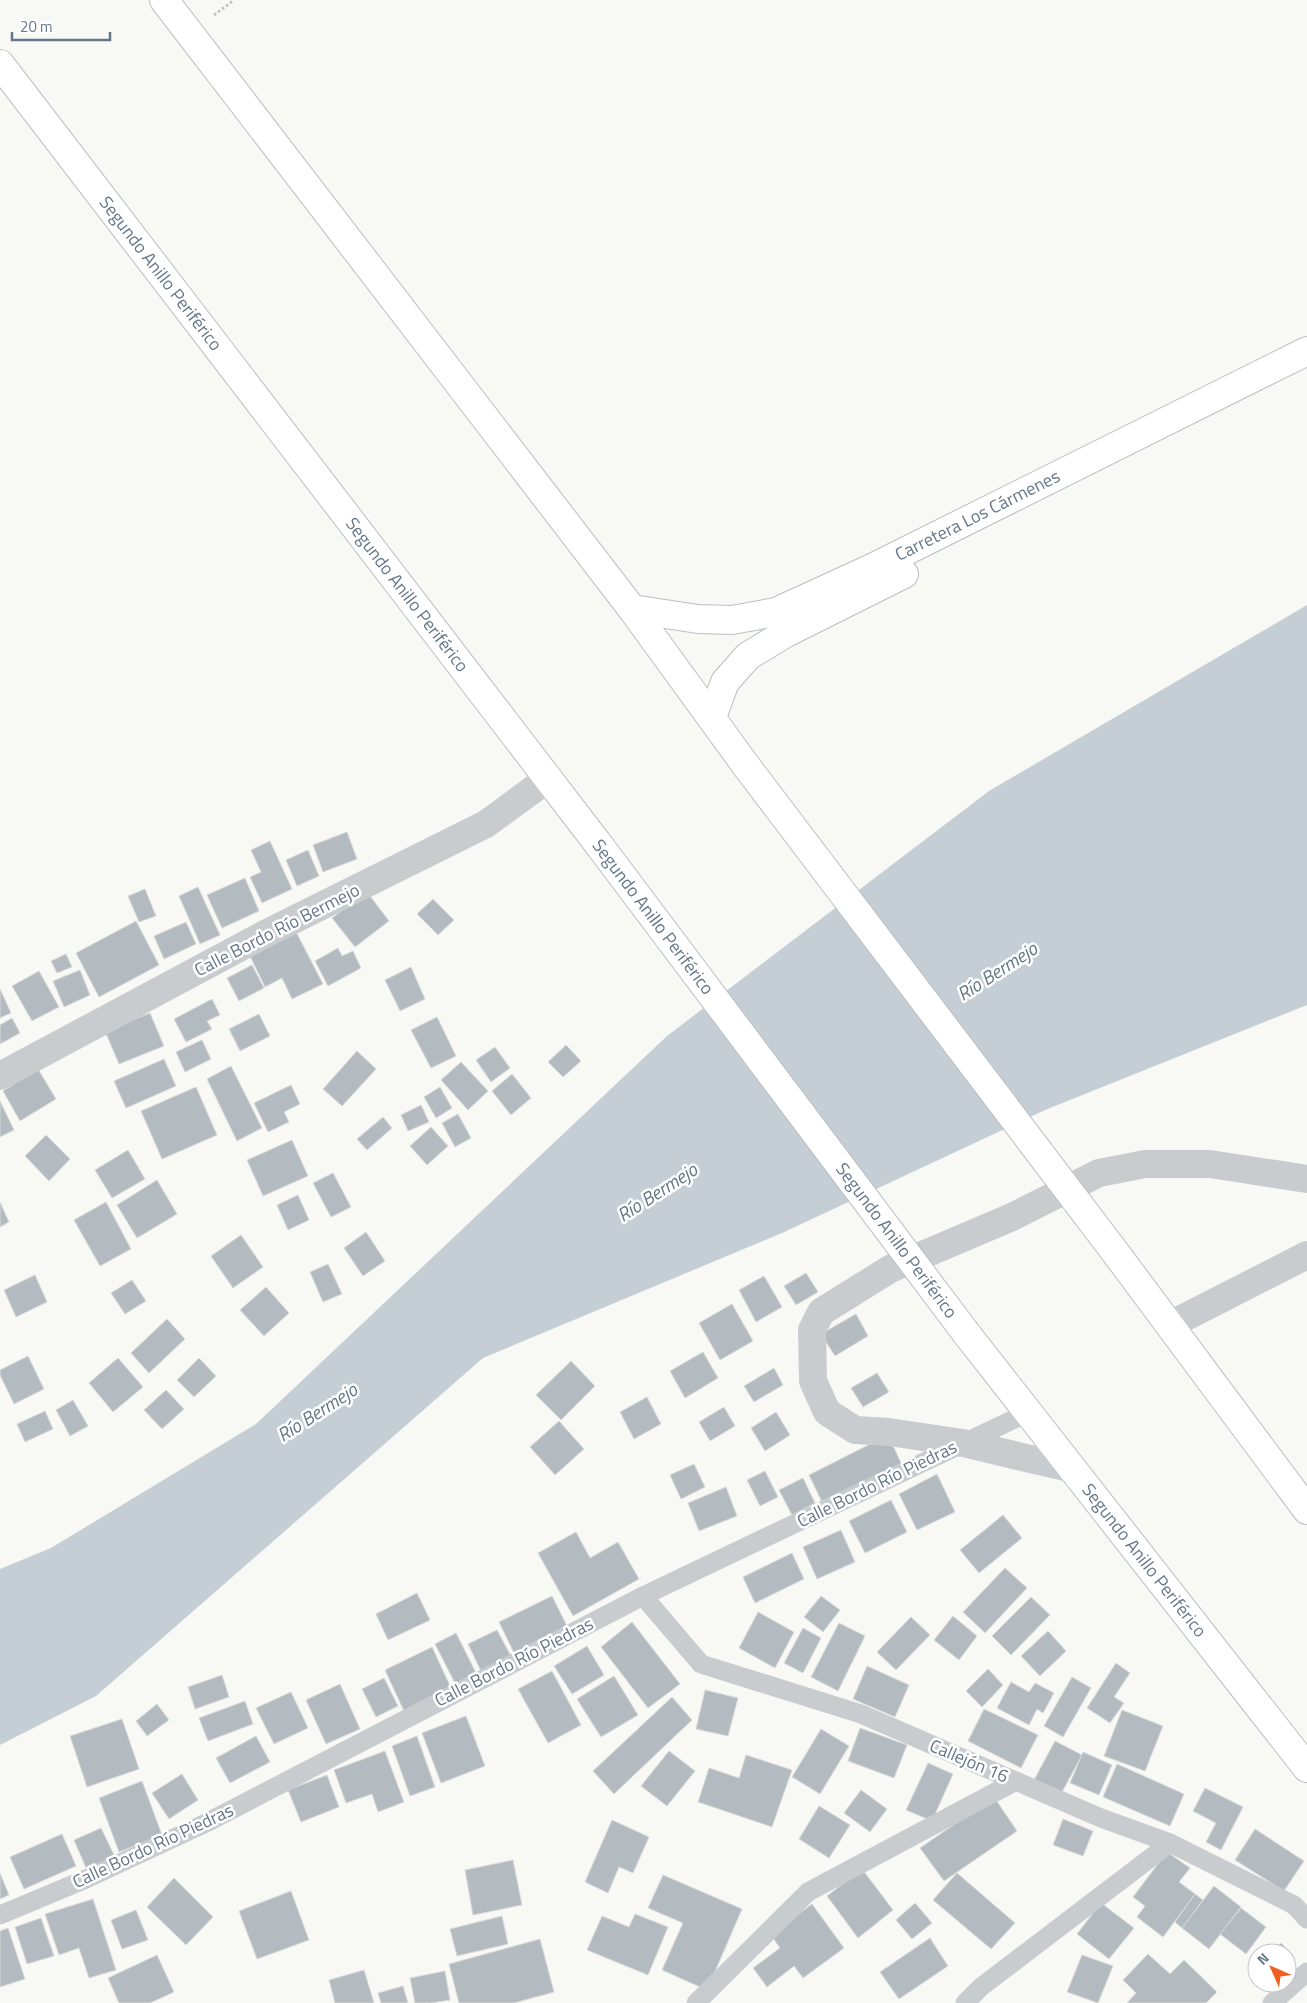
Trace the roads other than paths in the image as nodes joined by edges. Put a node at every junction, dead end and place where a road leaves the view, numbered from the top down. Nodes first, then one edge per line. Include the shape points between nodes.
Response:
1 (164, 0) edge
2 (0, 64) edge
3 (1307, 351) edge
4 (1307, 372) edge
5 (632, 609) junction
6 (712, 717) junction
7 (549, 778) junction
8 (0, 1076) edge
9 (1307, 1179) edge
10 (1307, 1256) edge
11 (1170, 1325) junction
12 (1029, 1412) junction
13 (963, 1443) junction
14 (1073, 1469) junction
15 (1307, 1510) edge
16 (643, 1596) junction
17 (1307, 1768) edge
18 (1016, 1781) junction
19 (1170, 1843) junction
20 (0, 1915) edge
21 (1307, 1919) edge
22 (1307, 1972) edge
23 (696, 2003) edge
24 (965, 2003) edge
25 (1272, 2003) edge

1 - 5 main road
2 - 7 main road, Segundo Anillo Periférico
3 - 5 main road, Carretera Los Cármenes via 870,569 776,612 732,620 698,619
4 - 6 main road, Carretera Los Cármenes via 786,633 748,656 726,682
5 - 6 main road
6 - 11 main road, bridge
7 - 8 street, Calle Bordo Río Bermejo via 486,824 265,934
7 - 12 main road, Segundo Anillo Periférico, bridge via 966,1334
9 - 13 street via 1210,1164 1145,1164 1099,1174 1012,1217 890,1269 821,1312 812,1330 813,1381 827,1412 855,1430
10 - 11 street
11 - 15 main road
12 - 13 lane, Calle Bordo Río Piedras
12 - 14 main road, Segundo Anillo Periférico
13 - 14 street
13 - 16 lane, Calle Bordo Río Piedras
14 - 17 main road, Segundo Anillo Periférico
16 - 18 lane, Callejón 16 via 701,1664 861,1714
16 - 20 lane, Calle Bordo Río Piedras via 206,1823
18 - 19 lane, Callejón 16 via 1101,1818
18 - 23 lane via 808,1892
19 - 21 lane, Callejón 16 via 1294,1905
19 - 24 lane via 981,1987
22 - 25 lane

